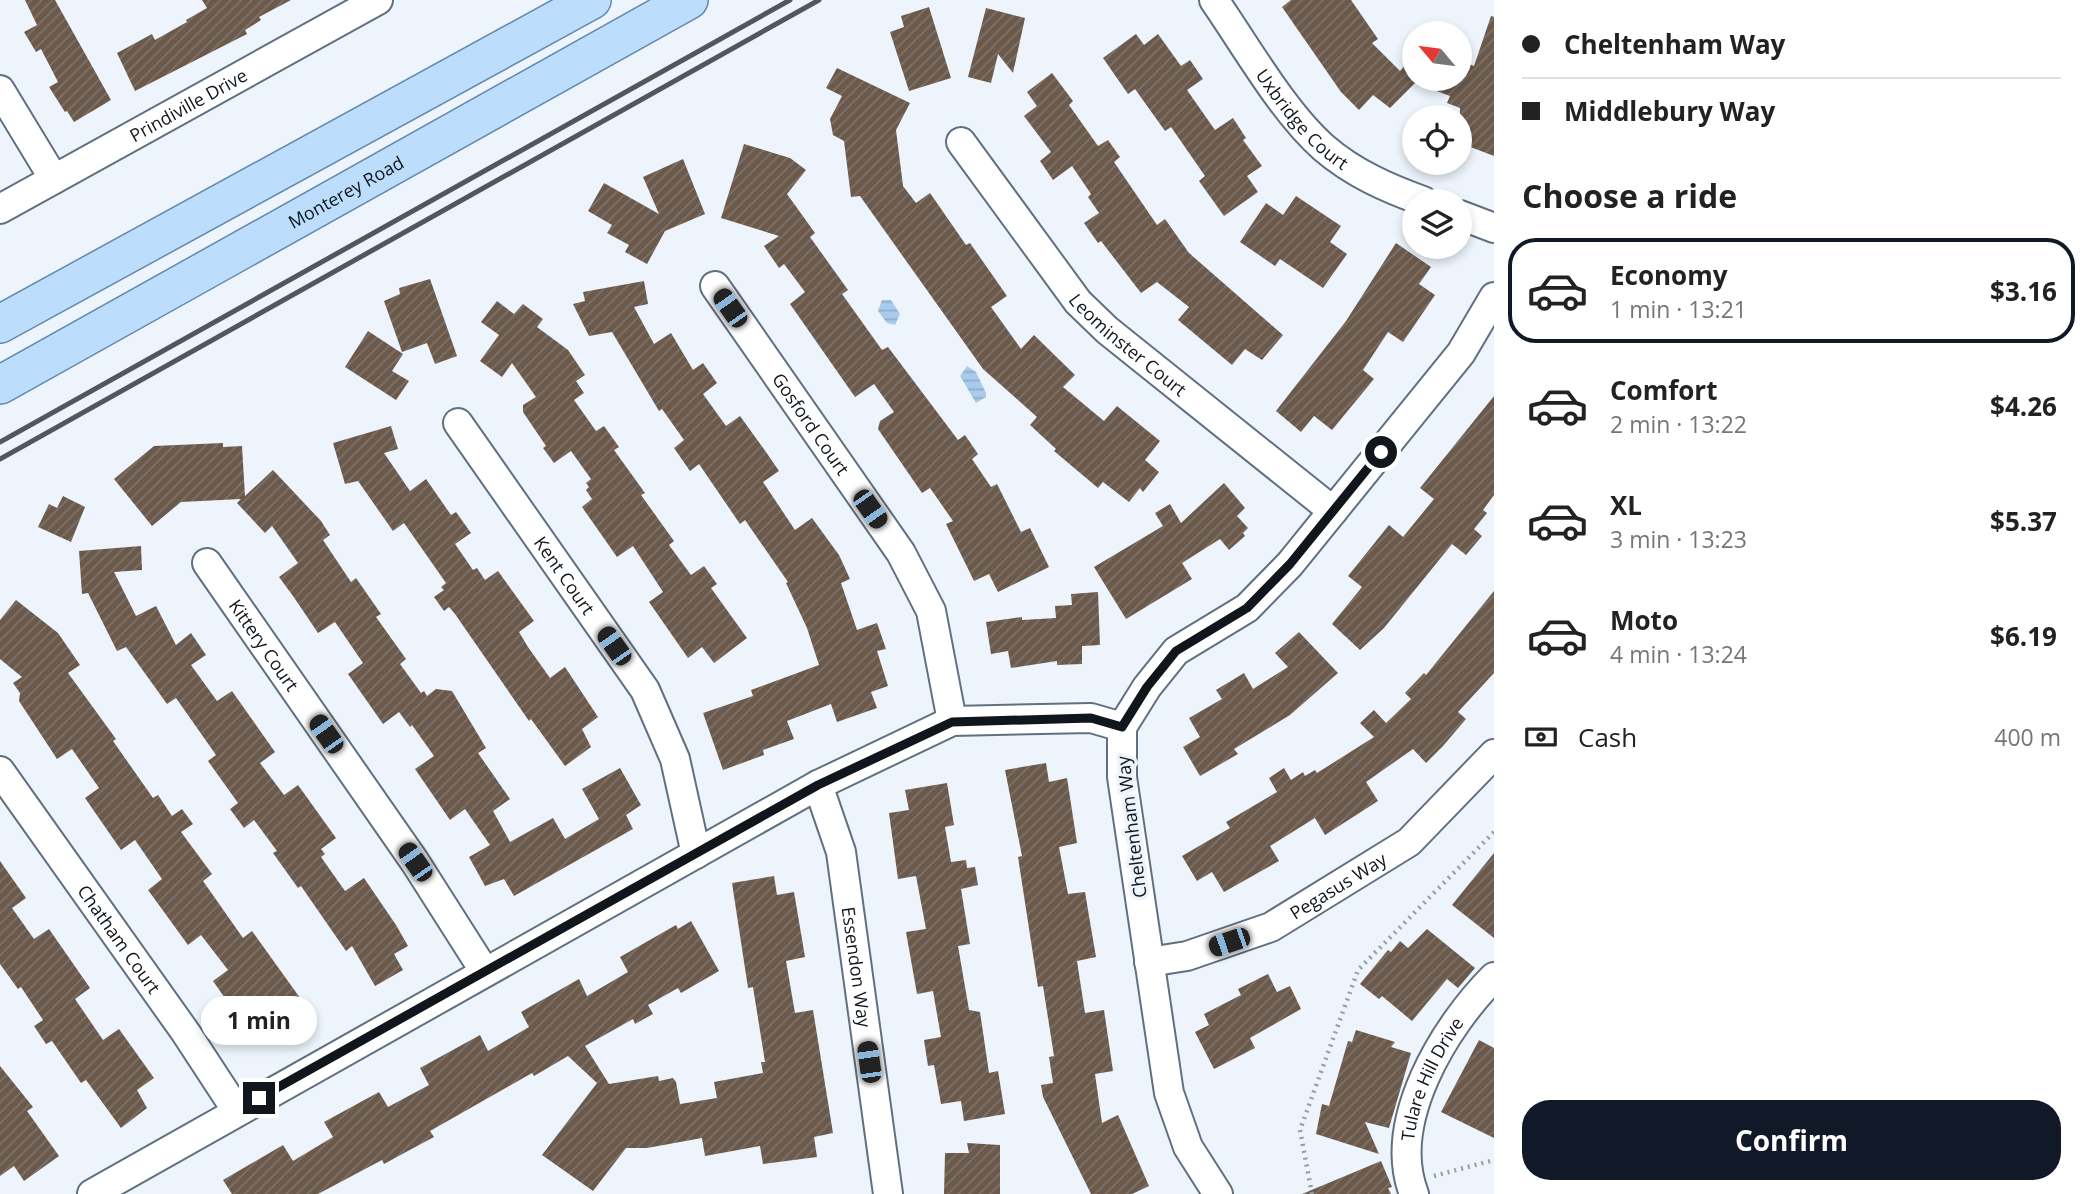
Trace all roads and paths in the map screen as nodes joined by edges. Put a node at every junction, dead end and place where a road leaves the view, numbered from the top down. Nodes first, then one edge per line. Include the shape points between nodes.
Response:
1 (378, 0) edge
2 (592, 0) edge
3 (689, 0) edge
4 (1214, 0) edge
5 (0, 90) edge
6 (961, 142) dead end
7 (54, 180) junction
8 (1402, 193) edge
9 (0, 209) edge
10 (1472, 220) edge
11 (1494, 228) edge
12 (715, 285) dead end
13 (1494, 298) edge
14 (0, 324) edge
15 (0, 385) edge
16 (458, 423) dead end
17 (1333, 511) junction
18 (207, 563) dead end
19 (952, 722) junction
20 (1122, 727) junction
21 (1494, 754) edge
22 (0, 771) edge
23 (818, 785) junction
24 (1494, 832) edge
25 (696, 854) junction
26 (1149, 962) junction
27 (485, 972) junction
28 (1494, 977) edge
29 (237, 1111) junction
30 (1494, 1160) edge
31 (1411, 1188) edge
32 (92, 1194) edge
33 (888, 1194) edge
34 (1218, 1194) edge
35 (1312, 1194) edge

1 - 7 street, Prindiville Drive
2 - 14 main road
3 - 15 main road, Monterey Road
4 - 8 street, Uxbridge Court via 1294,115 1323,148 1374,183
5 - 7 street
6 - 17 street, Leominster Court via 1078,302
7 - 9 street, Prindiville Drive
10 - 11 street
12 - 19 street, Gosford Court via 901,553 931,611
13 - 17 street via 1461,353
16 - 25 street, Kent Court via 645,690 675,758
17 - 20 street via 1247,608 1176,651
18 - 27 street, Kittery Court via 415,862
19 - 20 street via 1091,718
19 - 23 street
20 - 26 street, Cheltenham Way via 1122,777
21 - 26 street, Pegasus Way via 1409,842 1271,927 1187,956
22 - 29 street, Chatham Court
23 - 25 street
23 - 33 street, Essendon Way via 841,852
24 - 35 path via 1358,970 1300,1130
25 - 27 street
26 - 34 street, Cheltenham Way via 1169,1093 1188,1147
27 - 29 street
28 - 31 street, Tulare Hill Drive via 1470,1001 1437,1051 1414,1107 1406,1154
29 - 32 street
30 - 31 path

